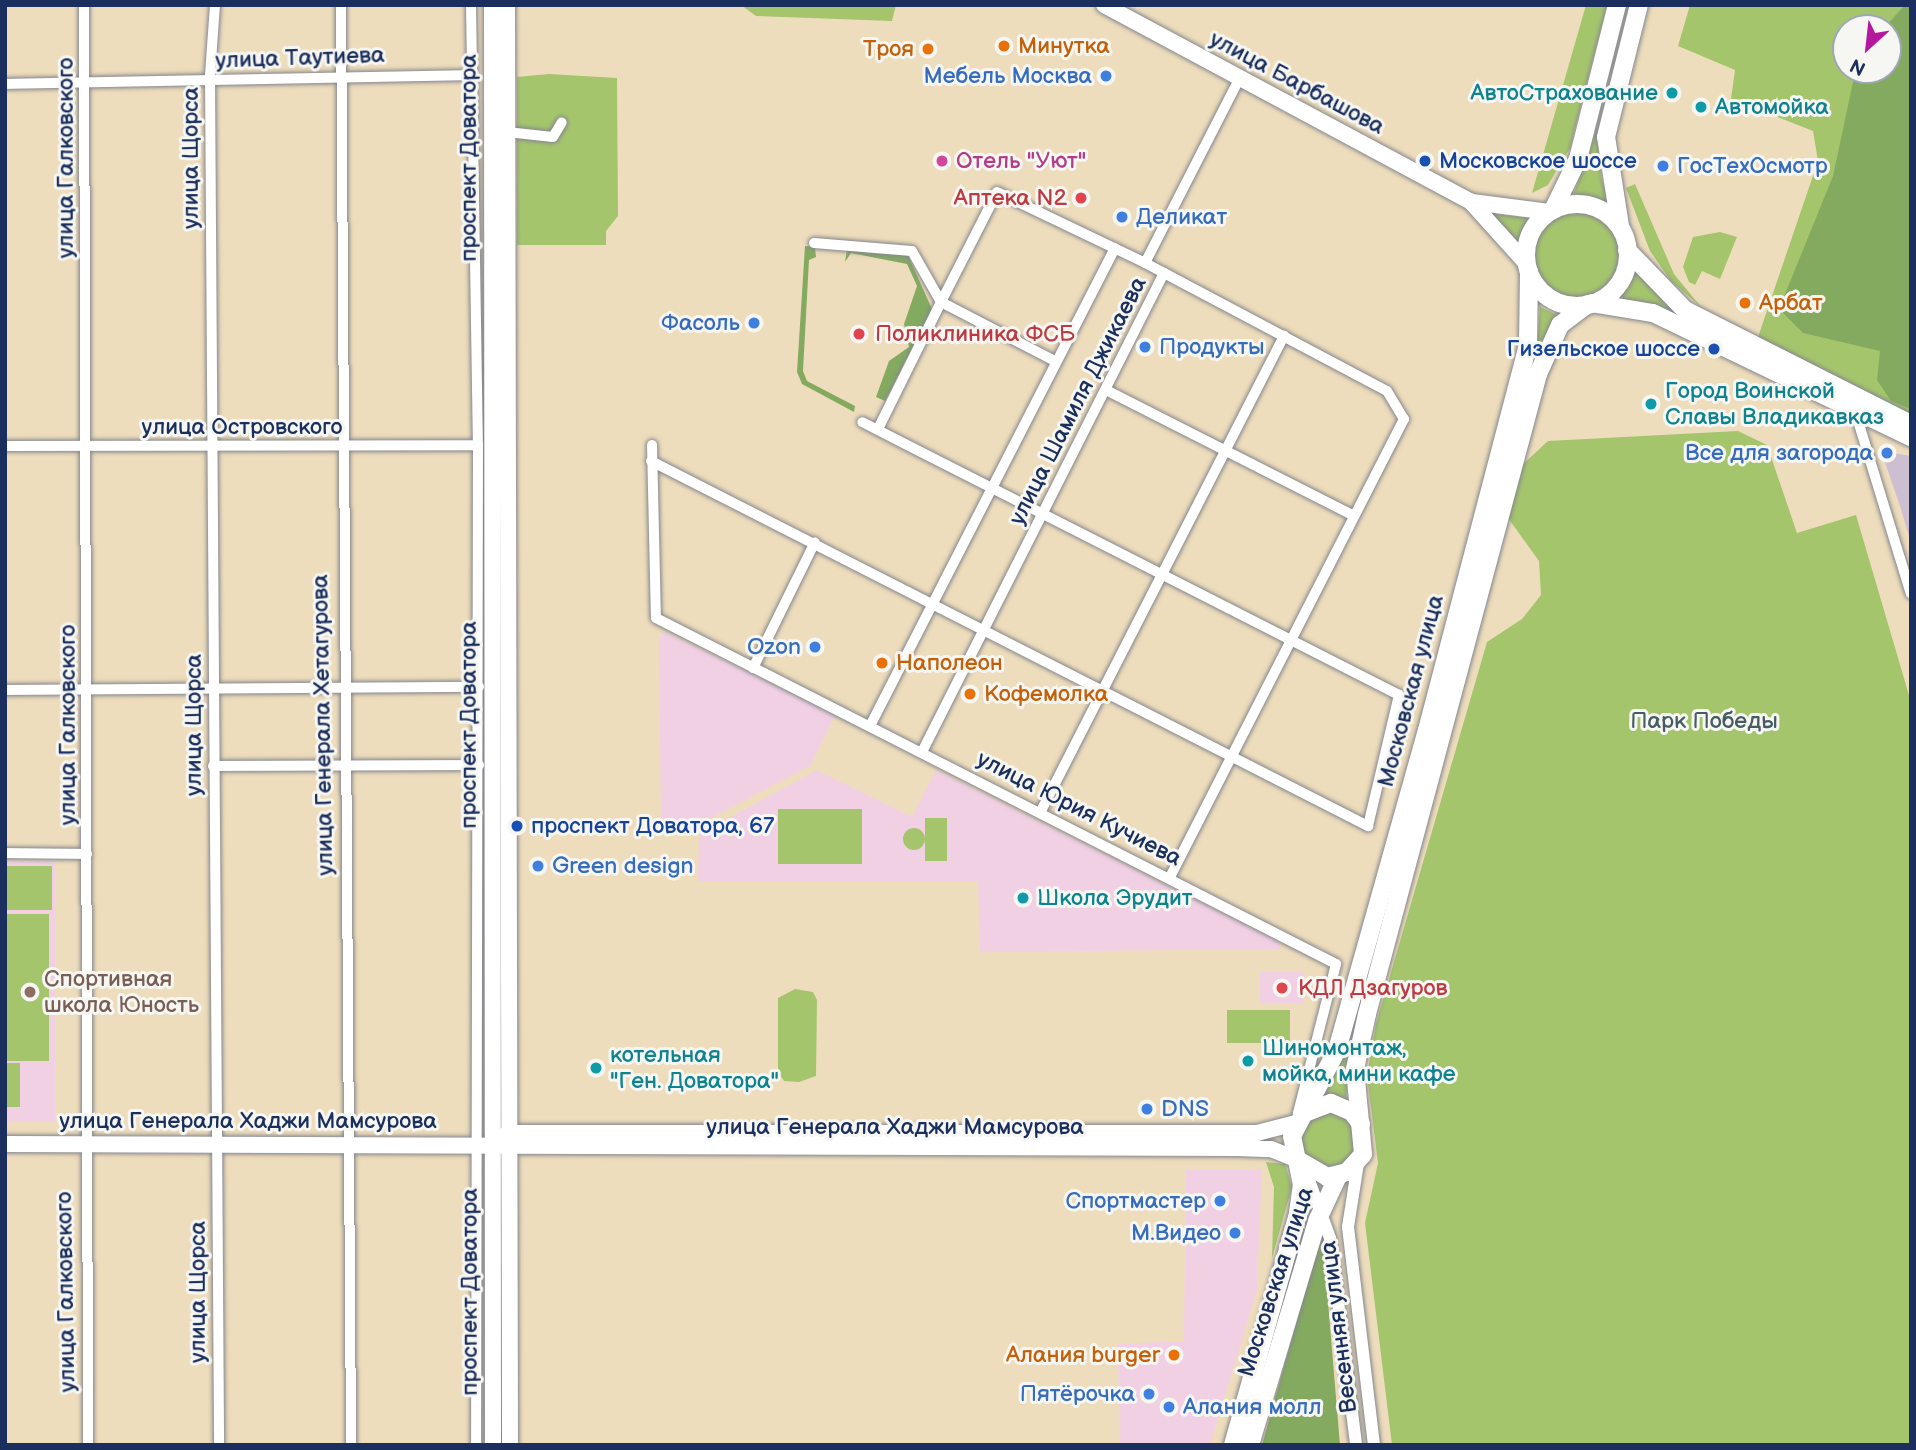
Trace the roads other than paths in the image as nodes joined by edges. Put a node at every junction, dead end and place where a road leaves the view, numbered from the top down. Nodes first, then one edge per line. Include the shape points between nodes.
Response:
1 (84, 5) edge
2 (215, 5) edge
3 (341, 5) edge
4 (471, 5) edge
5 (492, 5) edge
6 (507, 5) edge
7 (1104, 5) edge
8 (1617, 5) edge
9 (1639, 5) edge
10 (338, 75) junction
11 (471, 75) junction
12 (1240, 77) junction
13 (210, 80) junction
14 (5, 84) edge
15 (85, 84) junction
16 (562, 122) dead end
17 (507, 132) junction
18 (1470, 201) junction
19 (1551, 211) junction
20 (1622, 232) junction
21 (814, 243) dead end
22 (1115, 248) junction
23 (1627, 250) junction
24 (1144, 263) junction
25 (1528, 268) junction
26 (1164, 273) junction
27 (942, 302) junction
28 (1590, 304) junction
29 (1284, 336) junction
30 (1055, 361) junction
31 (1106, 390) junction
32 (1855, 410) junction
33 (862, 422) dead end
34 (1911, 424) edge
35 (878, 429) junction
36 (1911, 437) edge
37 (478, 444) junction
38 (87, 445) junction
39 (652, 445) dead end
40 (5, 446) edge
41 (211, 446) junction
42 (340, 446) junction
43 (1225, 450) junction
44 (651, 461) junction
45 (993, 483) junction
46 (1044, 509) junction
47 (1354, 516) junction
48 (815, 542) junction
49 (1163, 570) junction
50 (1911, 594) edge
51 (934, 602) junction
52 (984, 629) junction
53 (1292, 637) junction
54 (753, 668) junction
55 (88, 687) junction
56 (479, 687) junction
57 (1103, 687) junction
58 (342, 688) junction
59 (212, 689) junction
60 (5, 690) edge
61 (870, 726) junction
62 (922, 752) junction
63 (1232, 754) junction
64 (479, 765) junction
65 (214, 766) junction
66 (343, 766) junction
67 (1041, 811) junction
68 (5, 853) edge
69 (87, 854) junction
70 (1170, 877) junction
71 (1299, 1119) junction
72 (1362, 1125) junction
73 (509, 1133) junction
74 (688, 1133) junction
75 (346, 1143) junction
76 (473, 1143) junction
77 (492, 1143) junction
78 (5, 1144) edge
79 (216, 1144) junction
80 (83, 1145) junction
81 (509, 1150) junction
82 (689, 1150) junction
83 (1358, 1163) junction
84 (1302, 1165) junction
85 (1338, 1176) junction
86 (1322, 1210) junction
87 (88, 1445) edge
88 (219, 1445) edge
89 (351, 1445) edge
90 (476, 1445) edge
91 (493, 1445) edge
92 (510, 1445) edge
93 (1233, 1445) edge
94 (1250, 1445) edge
95 (1356, 1445) edge
96 (1374, 1445) edge

1 - 15 street, улица Галковского
2 - 13 street, улица Щорса
3 - 10 street, улица Генерала Хетагурова
4 - 11 street, проспект Доватора
5 - 77 main road, проспект Доватора
6 - 17 main road, проспект Доватора
7 - 12 main road, улица Барбашова
8 - 19 highway via 1578,159
9 - 20 highway via 1606,137
10 - 11 street, улица Таутиева
10 - 13 street, улица Таутиева
10 - 42 street, улица Генерала Хетагурова
11 - 37 street, проспект Доватора
12 - 18 main road, улица Барбашова
12 - 24 street, улица Шамиля Джикаева
13 - 15 street, улица Таутиева
13 - 41 street, улица Щорса
14 - 15 street, улица Таутиева
15 - 38 street, улица Галковского
16 - 17 street via 554,137
17 - 73 main road, проспект Доватора
18 - 19 main road, улица Барбашова
18 - 25 main road, улица Барбашова
19 - 20 highway via 1596,208
19 - 25 highway via 1528,239
20 - 23 highway
21 - 27 street via 912,251
22 - 24 street
22 - 27 street via 997,192
22 - 30 street, улица Шамиля Джикаева
23 - 28 highway via 1621,280
23 - 34 highway via 1685,310
24 - 26 street, улица Шамиля Джикаева
25 - 28 highway via 1556,301
25 - 71 highway, Московская улица via 1528,345 1427,730 1337,1050
26 - 29 street
26 - 31 street, улица Шамиля Джикаева
27 - 30 street
27 - 35 street
28 - 32 highway via 1653,313
28 - 72 highway, Московская улица via 1555,334 1532,395 1357,1054
29 - 43 street
29 - 47 street via 1387,391 1404,411
30 - 45 street, улица Шамиля Джикаева
31 - 43 street
31 - 46 street, улица Шамиля Джикаева
32 - 36 highway
32 - 50 street
33 - 35 street
35 - 45 street
37 - 42 street, улица Островского
37 - 56 street, проспект Доватора
38 - 40 street, улица Островского
38 - 41 street, улица Островского
38 - 55 street, улица Галковского
39 - 44 street
41 - 42 street, улица Островского
41 - 59 street, улица Щорса
42 - 58 street, улица Генерала Хетагурова
43 - 47 street
43 - 49 street
44 - 48 street
44 - 54 street, улица Юрия Кучиева via 656,618
45 - 46 street
45 - 51 street, улица Шамиля Джикаева
46 - 49 street
46 - 52 street, улица Шамиля Джикаева
47 - 53 street
48 - 51 street
48 - 54 street
49 - 53 street
49 - 57 street
51 - 52 street
51 - 61 street, улица Шамиля Джикаева
52 - 57 street
52 - 62 street, улица Шамиля Джикаева
53 - 63 street
53 - 63 street via 1399,695 1368,826
54 - 61 street, улица Юрия Кучиева
55 - 59 street
55 - 60 street
55 - 69 street, улица Галковского
56 - 58 street
56 - 64 street, проспект Доватора
57 - 63 street
57 - 67 street
58 - 59 street
58 - 66 street, улица Генерала Хетагурова
59 - 65 street, улица Щорса
61 - 62 street, улица Юрия Кучиева
62 - 67 street, улица Юрия Кучиева
63 - 70 street
64 - 66 street
64 - 76 street, проспект Доватора
65 - 66 street
65 - 79 street, улица Щорса
66 - 75 street, улица Генерала Хетагурова
67 - 70 street, улица Юрия Кучиева
68 - 69 street
69 - 80 street, улица Галковского
70 - 71 street, улица Юрия Кучиева via 1335,964
71 - 72 highway via 1331,1103 1352,1112
71 - 74 main road, улица Генерала Хаджи Мамсурова via 1258,1133
71 - 84 highway, Московская улица
72 - 83 highway, Московская улица via 1365,1145
73 - 74 main road, улица Генерала Хаджи Мамсурова
73 - 77 main road
73 - 81 main road, проспект Доватора
74 - 82 main road
75 - 76 main road, улица Генерала Хаджи Мамсурова
75 - 79 main road, улица Генерала Хаджи Мамсурова
75 - 89 street, улица Генерала Хетагурова
76 - 77 main road, улица Генерала Хаджи Мамсурова
76 - 90 street, проспект Доватора
77 - 81 main road, улица Генерала Хаджи Мамсурова
77 - 91 main road, проспект Доватора
78 - 80 main road, улица Генерала Хаджи Мамсурова
79 - 80 main road, улица Генерала Хаджи Мамсурова
79 - 88 street, улица Щорса
80 - 87 street, улица Галковского
81 - 82 main road, улица Генерала Хаджи Мамсурова
81 - 92 main road, проспект Доватора
82 - 84 main road, улица Генерала Хаджи Мамсурова via 1237,1148 1271,1149
83 - 85 highway, Московская улица
83 - 96 street, Весенняя улица via 1348,1227
84 - 85 highway, Московская улица
84 - 86 street, Весенняя улица
84 - 93 highway, Московская улица via 1298,1213
85 - 86 highway, Московская улица
86 - 94 highway, Московская улица
86 - 95 street, Весенняя улица

